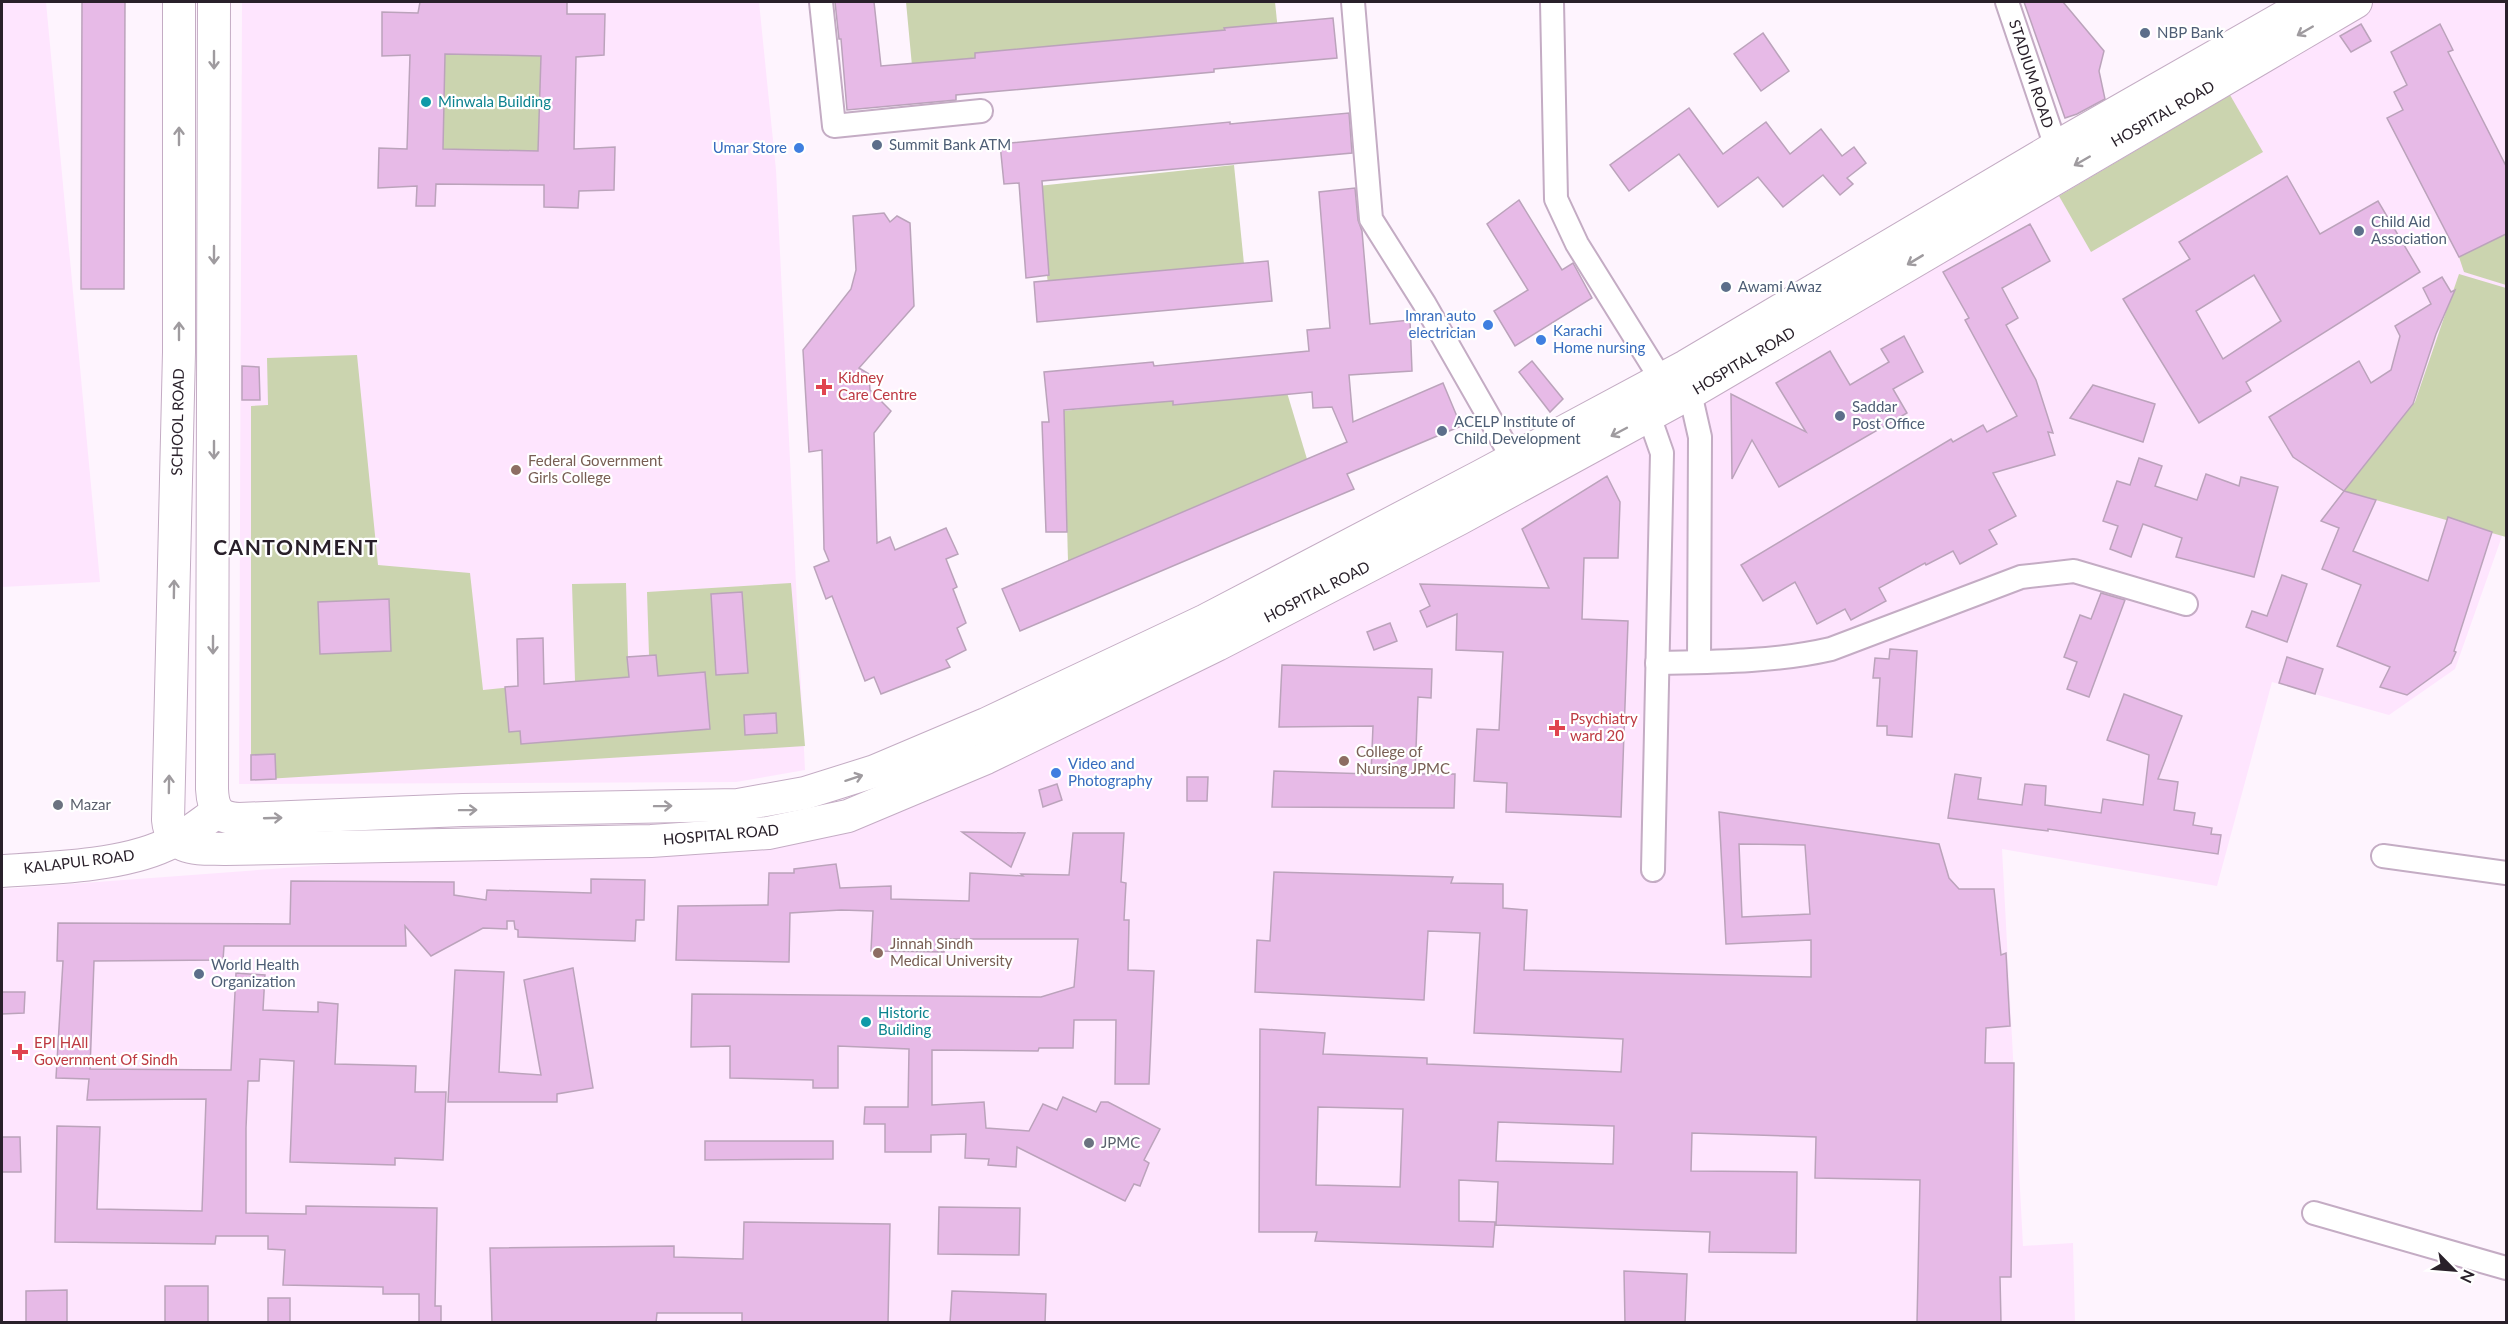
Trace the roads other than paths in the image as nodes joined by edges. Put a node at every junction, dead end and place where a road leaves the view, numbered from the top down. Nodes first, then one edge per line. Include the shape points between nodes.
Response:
1 (179, 2) edge
2 (214, 2) edge
3 (821, 2) edge
4 (1353, 2) edge
5 (1552, 2) edge
6 (2007, 2) edge
7 (2310, 2) edge
8 (2356, 2) edge
9 (981, 111) dead end
10 (2056, 147) junction
11 (1661, 379) junction
12 (1690, 393) junction
13 (1649, 416) junction
14 (1513, 459) junction
15 (2186, 604) dead end
16 (1699, 662) junction
17 (1657, 663) junction
18 (217, 812) junction
19 (176, 840) junction
20 (2383, 856) dead end
21 (1653, 870) dead end
22 (2, 871) edge
23 (2506, 873) edge
24 (2314, 1213) dead end
25 (2506, 1268) edge

19 -> 1 main road, SCHOOL ROAD via 168,820 179,352
2 -> 18 main road via 212,789
3 - 9 street via 834,126
4 - 14 street via 1371,219
5 - 11 street via 1556,199 1577,244
6 - 10 street, STADIUM ROAD
7 - 10 main road, HOSPITAL ROAD
8 -> 12 main road, HOSPITAL ROAD
10 - 11 main road, HOSPITAL ROAD
11 - 14 main road, HOSPITAL ROAD
12 - 13 main road, HOSPITAL ROAD
12 - 16 street via 1700,437
13 - 17 street via 1662,453
13 -> 19 main road, HOSPITAL ROAD via 1217,645 986,758 848,816 768,833 651,841 225,849 189,848
18 -> 14 main road, HOSPITAL ROAD via 225,818 239,819 738,805 805,793 875,771 986,724 1206,620
15 - 16 street via 2074,572 2060,572 2021,578 1831,649 1805,655
16 - 17 street
17 - 21 street
18 - 19 main road, KALAPUL ROAD
19 - 22 main road, KALAPUL ROAD via 132,857
20 - 23 street
24 - 25 street

